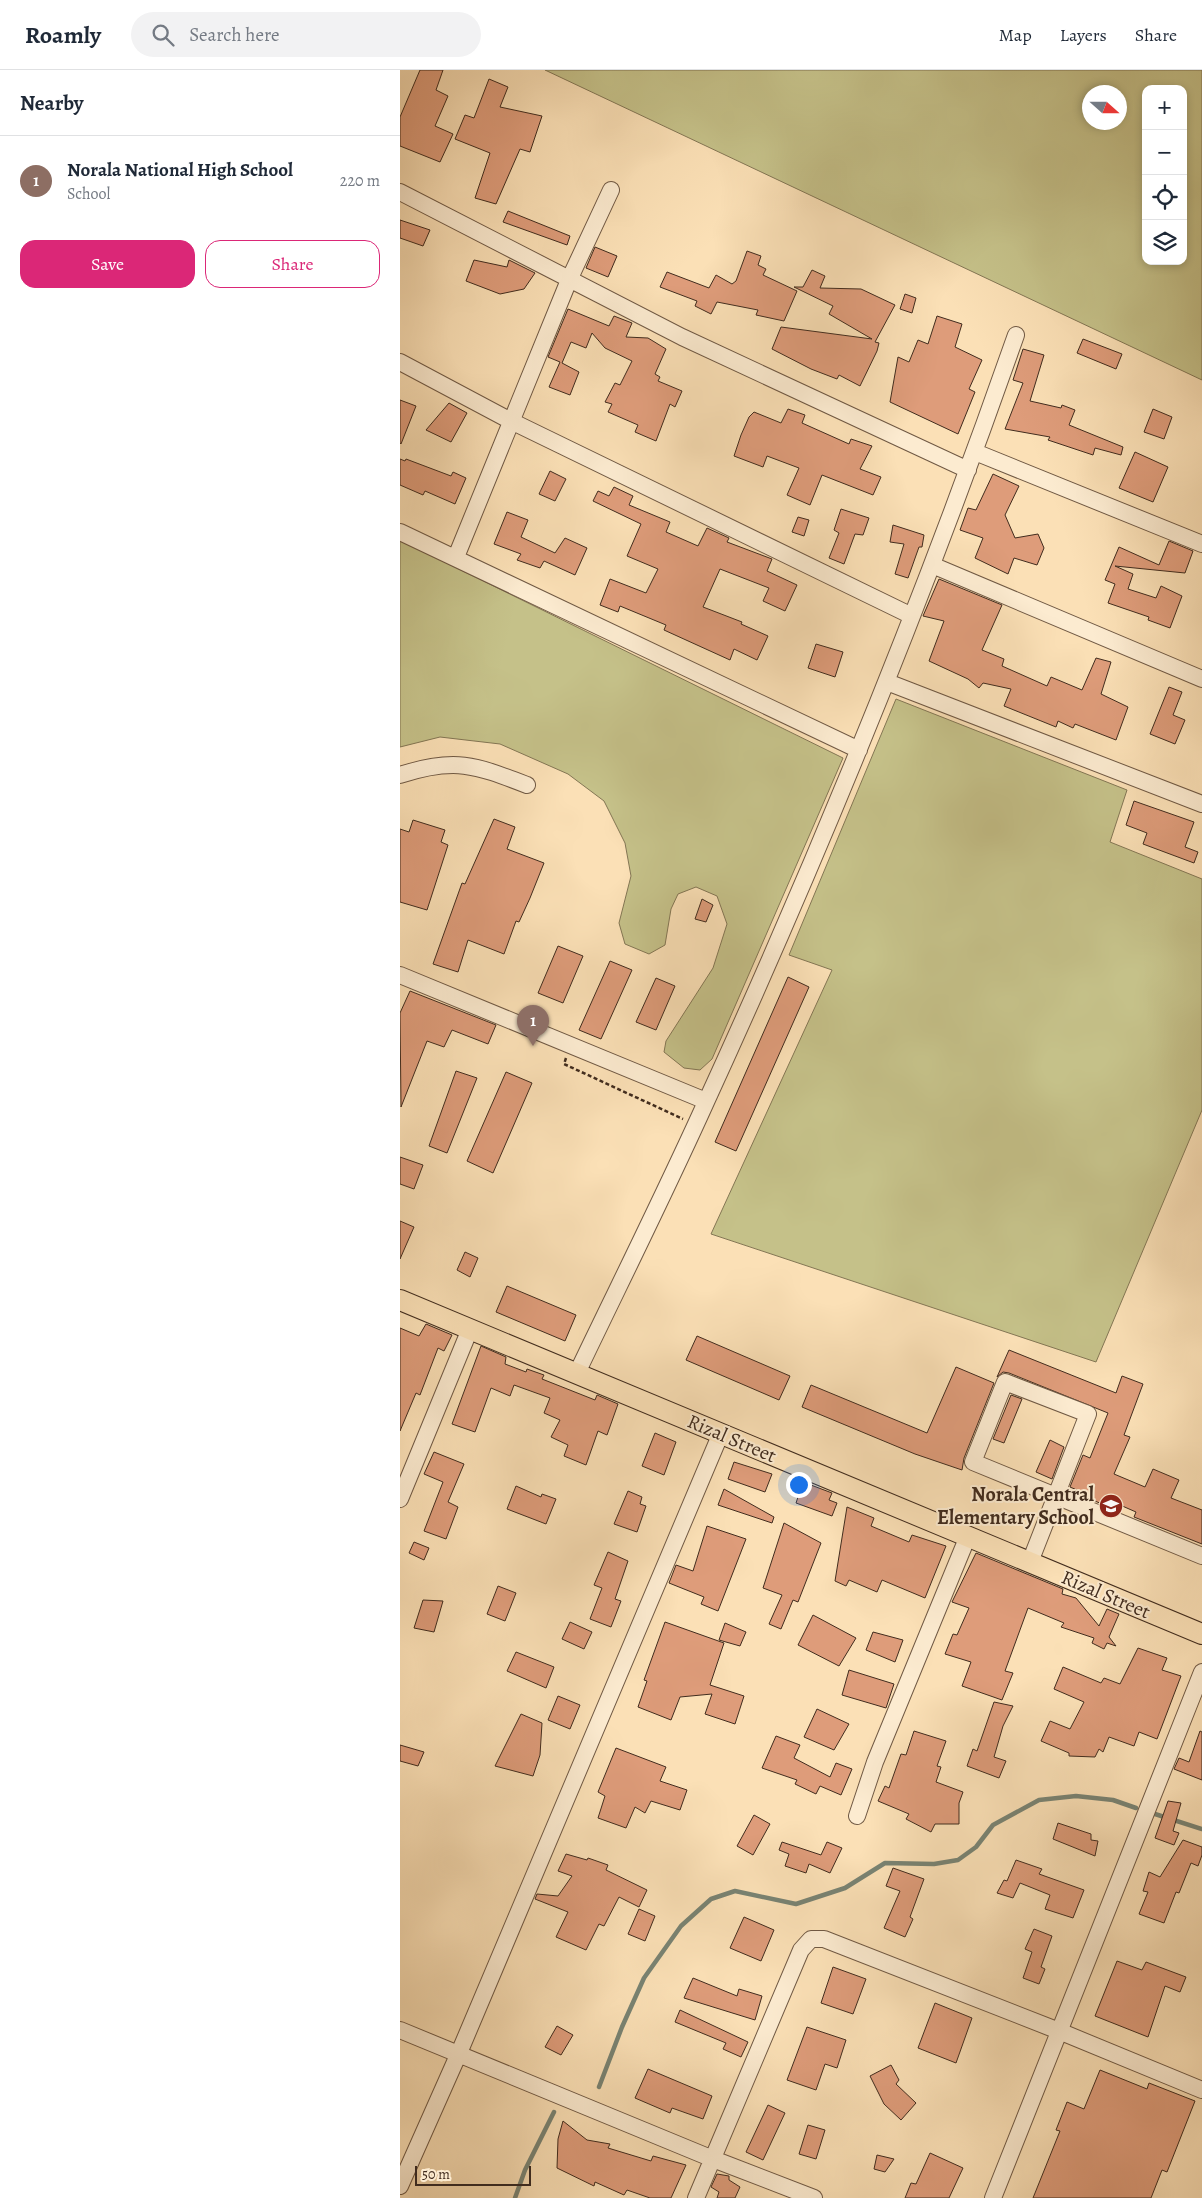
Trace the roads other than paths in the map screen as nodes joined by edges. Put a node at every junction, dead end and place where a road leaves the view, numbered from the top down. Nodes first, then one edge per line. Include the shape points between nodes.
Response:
1 (611, 190) dead end
2 (400, 192) edge
3 (569, 280) junction
4 (1016, 335) dead end
5 (400, 362) edge
6 (511, 421) junction
7 (975, 452) junction
8 (968, 470) junction
9 (400, 532) edge
10 (1202, 544) edge
11 (456, 557) junction
12 (932, 565) junction
13 (912, 616) junction
14 (1202, 679) edge
15 (887, 682) junction
16 (859, 750) junction
17 (400, 775) edge
18 (527, 785) dead end
19 (1202, 804) edge
20 (400, 975) edge
21 (706, 1102) junction
22 (400, 1300) edge
23 (470, 1329) junction
24 (577, 1373) junction
25 (721, 1433) junction
26 (407, 1463) edge
27 (1054, 1497) junction
28 (400, 1499) edge
29 (968, 1536) junction
30 (1202, 1556) edge
31 (1030, 1562) junction
32 (1202, 1634) edge
33 (1202, 1672) edge
34 (857, 1816) dead end
35 (400, 2030) edge
36 (1060, 2031) junction
37 (459, 2053) junction
38 (1202, 2090) edge
39 (713, 2159) junction
40 (400, 2186) edge
41 (696, 2198) edge
42 (814, 2198) edge
43 (993, 2198) edge

1 - 3 street
2 - 3 street
3 - 6 street
3 - 8 street via 682,337
4 - 7 street
5 - 6 street
6 - 11 street
6 - 13 street
7 - 8 street
7 - 10 street
8 - 12 street
9 - 11 street
11 - 16 street
12 - 13 street
12 - 14 street
13 - 15 street
15 - 16 street
15 - 19 street
16 - 21 street
17 - 18 street via 420,768 451,764 480,767
20 - 21 street
21 - 24 street
22 - 23 main road, Rizal Street
23 - 24 main road, Rizal Street
23 - 26 street
24 - 25 main road, Rizal Street
25 - 29 main road, Rizal Street
25 - 37 street
26 - 28 street
27 - 27 street via 973,1462 1005,1382 1088,1414
27 - 30 street
27 - 31 street
29 - 31 main road, Rizal Street
29 - 34 street via 875,1762
31 - 32 main road, Rizal Street
33 - 36 street
35 - 37 street
36 - 38 street
36 - 39 street via 824,1939 811,1939 801,1950
36 - 43 street
37 - 39 street
37 - 40 street
39 - 41 street
39 - 42 street

